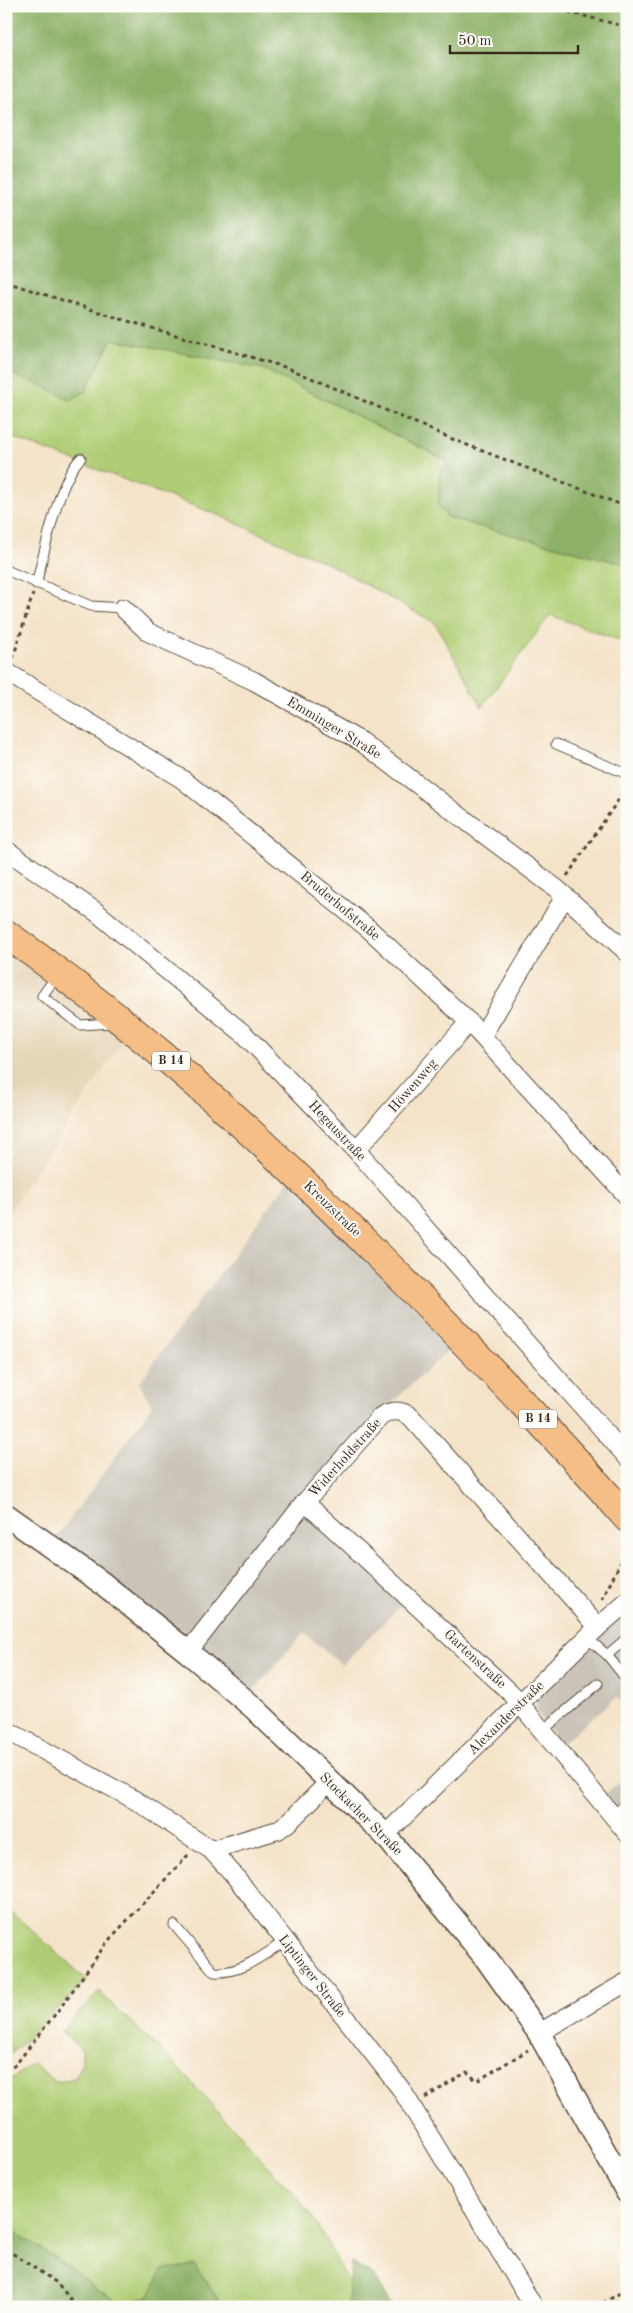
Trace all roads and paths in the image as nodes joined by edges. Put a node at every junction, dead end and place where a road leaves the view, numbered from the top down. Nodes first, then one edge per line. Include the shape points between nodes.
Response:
1 (545, 6) edge
2 (627, 27) edge
3 (6, 282) edge
4 (81, 458) dead end
5 (627, 507) edge
6 (6, 570) edge
7 (36, 584) junction
8 (123, 608) joint
9 (7, 674) edge
10 (556, 744) dead end
11 (627, 774) edge
12 (627, 787) edge
13 (6, 850) edge
14 (576, 863) dead end
15 (565, 896) junction
16 (6, 934) edge
17 (627, 952) edge
18 (469, 1022) junction
19 (482, 1036) junction
20 (356, 1150) junction
21 (627, 1196) edge
22 (627, 1457) edge
23 (306, 1502) junction
24 (625, 1512) edge
25 (6, 1515) edge
26 (627, 1548) edge
27 (627, 1602) edge
28 (592, 1633) junction
29 (627, 1638) edge
30 (188, 1652) junction
31 (607, 1656) junction
32 (627, 1680) edge
33 (598, 1684) dead end
34 (520, 1704) junction
35 (6, 1730) edge
36 (542, 1731) junction
37 (329, 1782) junction
38 (627, 1803) edge
39 (612, 1816) junction
40 (627, 1833) edge
41 (385, 1834) junction
42 (206, 1847) junction
43 (174, 1925) dead end
44 (285, 1941) junction
45 (627, 1982) edge
46 (541, 2037) junction
47 (6, 2072) edge
48 (412, 2107) junction
49 (627, 2192) edge
50 (6, 2250) edge
51 (627, 2289) edge
52 (77, 2307) edge
53 (534, 2307) edge
54 (596, 2307) edge

1 - 2 path
3 - 5 path via 288,368 457,442
4 - 7 lane via 71,467
6 - 7 lane, Emminger Straße
7 - 8 lane, Emminger Straße via 91,606
7 - 9 path
8 - 15 street, Emminger Straße via 148,632 254,681 360,741
9 - 18 street, Bruderhofstraße via 182,779 369,928
10 - 11 lane
12 - 14 path
13 - 20 street, Hegaustraße via 95,911 244,1034
15 - 17 street, Emminger Straße
15 - 19 street
16 - 24 main road, Kreuzstraße / B 14 via 124,1022 212,1096 460,1336
18 - 19 street, Bruderhofstraße
18 - 20 street, Höwenweg
19 - 21 street, Bruderhofstraße
20 - 22 street, Hegaustraße
23 - 28 street, Widerholdstraße via 380,1417 388,1412 404,1412
23 - 30 street, Widerholdstraße
23 - 34 street, Gartenstraße
25 - 30 street, Stockacher Straße via 102,1583
26 - 28 path via 597,1610
27 - 28 street, Alexanderstraße
28 - 31 lane
28 - 34 street, Alexanderstraße
29 - 31 lane
30 - 37 street, Stockacher Straße via 254,1708
31 - 32 lane
33 - 36 lane
34 - 36 street, Gartenstraße
34 - 41 street, Alexanderstraße
35 - 42 street, Liptinger Straße via 135,1800
36 - 39 street, Gartenstraße
37 - 41 street, Stockacher Straße
37 - 42 street via 278,1830
38 - 39 lane
39 - 40 street, Gartenstraße
41 - 46 street, Stockacher Straße via 485,1957
42 - 44 street, Liptinger Straße via 234,1876
42 - 47 path via 108,1941 55,2015
43 - 44 lane via 214,1972 228,1973 242,1968
44 - 48 street, Liptinger Straße
45 - 46 street
46 - 48 path via 478,2081 467,2072
46 - 49 street, Stockacher Straße
48 - 53 street, Liptinger Straße
50 - 52 path via 57,2284
51 - 54 path

